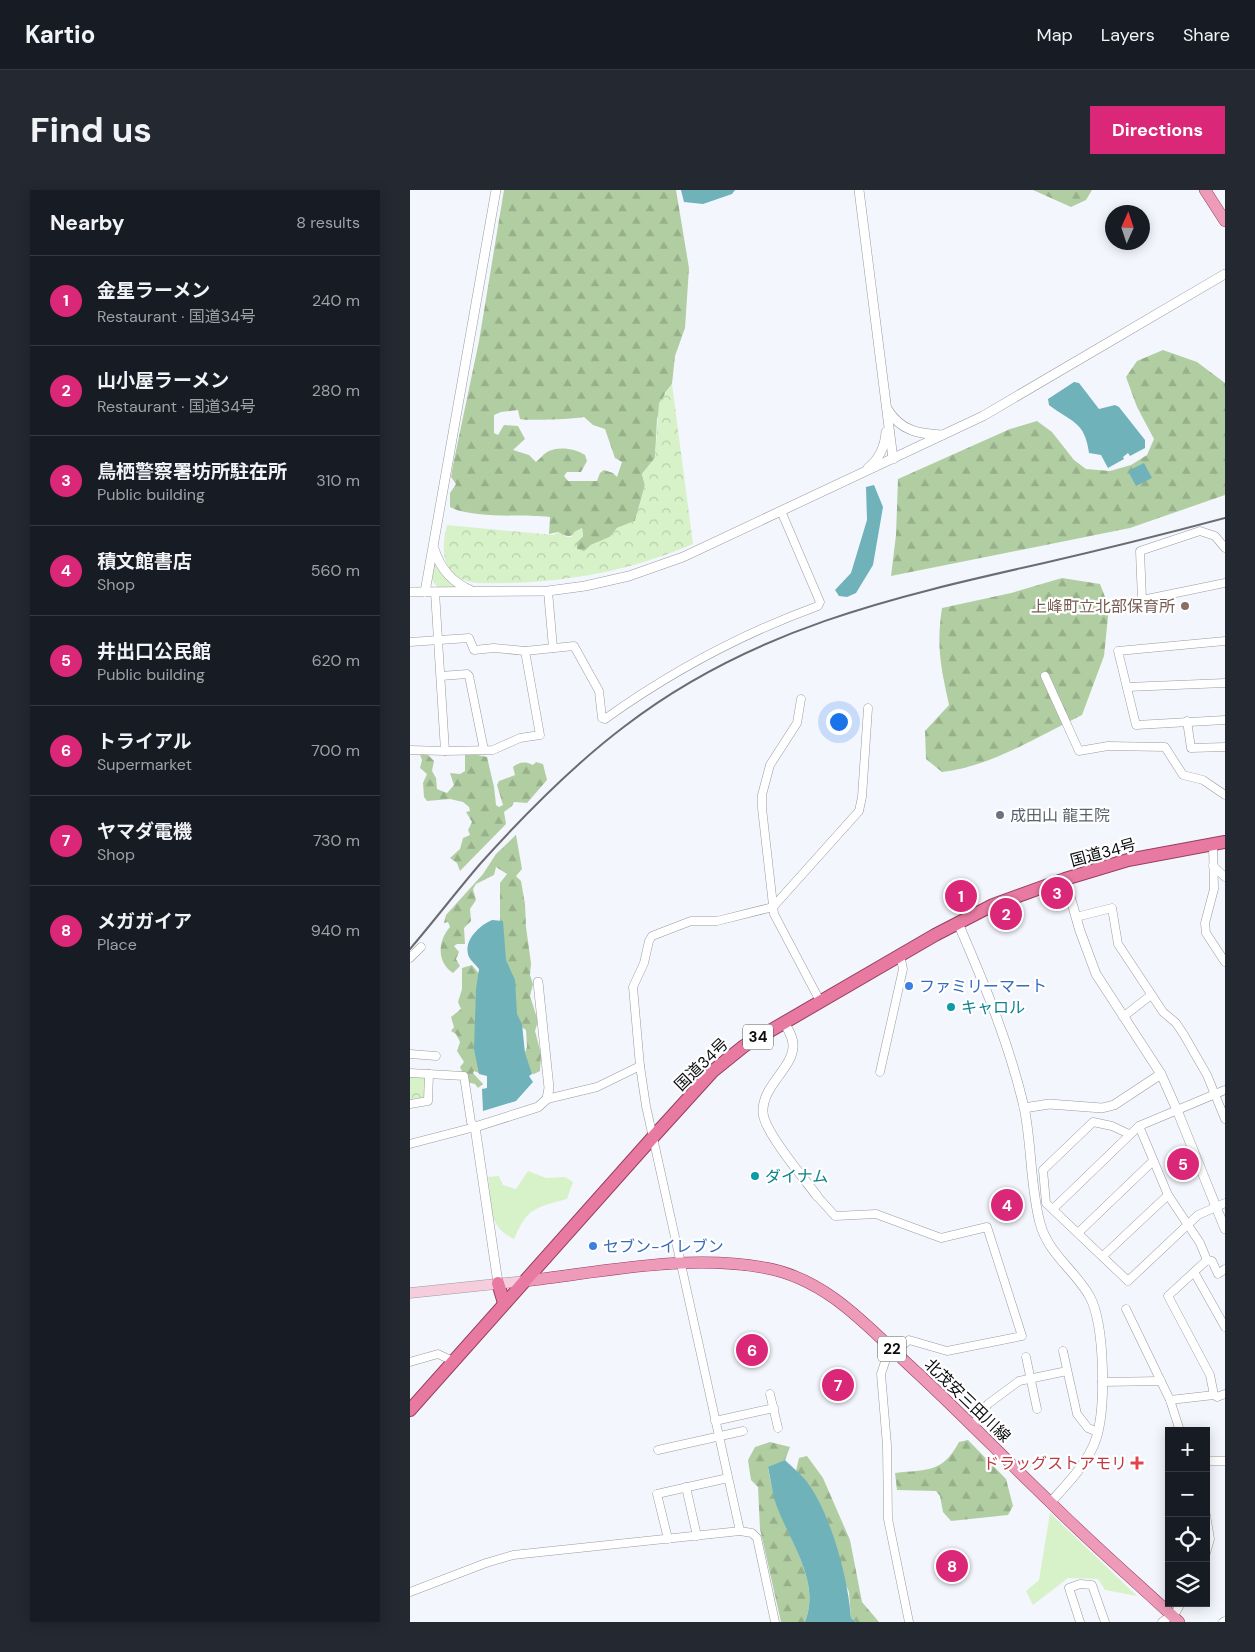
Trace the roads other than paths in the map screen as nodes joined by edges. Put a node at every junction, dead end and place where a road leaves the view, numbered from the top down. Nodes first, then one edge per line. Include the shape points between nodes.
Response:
1 (496, 190) edge
2 (859, 190) edge
3 (1205, 190) edge
4 (1225, 220) edge
5 (1225, 274) edge
6 (886, 407) junction
7 (887, 417) junction
8 (945, 435) junction
9 (893, 459) junction
10 (862, 473) junction
11 (781, 511) junction
12 (1225, 548) edge
13 (434, 549) junction
14 (1225, 582) edge
15 (548, 591) junction
16 (410, 592) edge
17 (424, 592) junction
18 (435, 592) junction
19 (473, 592) junction
20 (438, 641) junction
21 (1225, 641) edge
22 (410, 642) edge
23 (553, 648) junction
24 (525, 652) junction
25 (441, 676) junction
26 (1045, 676) dead end
27 (1225, 683) edge
28 (1127, 687) junction
29 (801, 699) dead end
30 (868, 708) dead end
31 (1225, 720) edge
32 (1187, 721) junction
33 (1225, 747) edge
34 (410, 750) edge
35 (484, 750) junction
36 (445, 751) junction
37 (1225, 795) edge
38 (1219, 843) edge
39 (1213, 866) junction
40 (1225, 876) edge
41 (1065, 879) junction
42 (773, 907) junction
43 (1076, 917) junction
44 (958, 923) junction
45 (421, 947) dead end
46 (900, 955) junction
47 (410, 958) edge
48 (1225, 962) edge
49 (538, 982) dead end
50 (1151, 996) junction
51 (820, 1001) junction
52 (1123, 1018) junction
53 (784, 1022) junction
54 (410, 1054) edge
55 (436, 1056) dead end
56 (640, 1066) junction
57 (880, 1072) dead end
58 (410, 1073) edge
59 (429, 1074) junction
60 (1161, 1074) junction
61 (1225, 1090) edge
62 (1215, 1094) junction
63 (547, 1099) junction
64 (410, 1104) edge
65 (1024, 1108) junction
66 (1177, 1110) junction
67 (1225, 1119) edge
68 (475, 1126) junction
69 (1139, 1126) junction
70 (1129, 1134) junction
71 (654, 1136) junction
72 (410, 1144) edge
73 (1154, 1160) junction
74 (1168, 1195) junction
75 (817, 1196) joint
76 (1221, 1205) edge
77 (1053, 1209) junction
78 (1187, 1224) junction
79 (1225, 1229) edge
80 (1079, 1232) junction
81 (1104, 1256) junction
82 (1207, 1260) junction
83 (680, 1263) junction
84 (1225, 1269) edge
85 (1194, 1272) junction
86 (525, 1281) junction
87 (498, 1283) junction
88 (410, 1294) edge
89 (504, 1303) junction
90 (1126, 1308) dead end
91 (1225, 1327) edge
92 (1063, 1351) dead end
93 (895, 1352) junction
94 (1026, 1357) dead end
95 (453, 1361) junction
96 (410, 1362) edge
97 (1067, 1371) junction
98 (1031, 1379) junction
99 (1161, 1381) junction
100 (1102, 1382) junction
101 (770, 1394) dead end
102 (1225, 1394) edge
103 (1214, 1395) junction
104 (1170, 1400) junction
105 (774, 1408) junction
106 (1037, 1409) dead end
107 (410, 1410) edge
108 (715, 1421) junction
109 (972, 1426) junction
110 (1179, 1427) edge
111 (778, 1428) dead end
112 (743, 1431) dead end
113 (1098, 1432) junction
114 (718, 1436) junction
115 (658, 1450) dead end
116 (1210, 1462) edge
117 (1224, 1464) edge
118 (728, 1478) junction
119 (686, 1488) junction
120 (1050, 1503) junction
121 (740, 1531) junction
122 (697, 1536) junction
123 (668, 1539) junction
124 (410, 1592) edge
125 (1179, 1607) edge
126 (1171, 1619) edge
127 (775, 1622) edge
128 (909, 1622) edge
129 (1080, 1622) edge
130 (1105, 1622) edge

1 - 13 street
2 - 6 street
3 - 4 main road
5 - 8 street
6 - 7 street
6 - 8 street via 893,419 916,433
7 - 9 street
7 - 10 street via 880,454
8 - 9 street
9 - 10 street
10 - 11 street
11 - 15 street via 683,557 629,576
11 - 23 street via 820,602 818,606 762,627 709,654 641,693 603,720 599,691 574,646
12 - 14 street via 1216,536 1200,531 1140,551 1142,600
13 - 17 street
13 - 19 street via 446,574
15 - 19 street
15 - 23 street
16 - 17 street
17 - 18 street
18 - 19 street
18 - 20 street
20 - 22 street
20 - 24 street via 469,638 474,650 494,648
20 - 25 street
21 - 28 street via 1118,651
23 - 24 street
24 - 35 street via 541,732 494,750
25 - 35 street via 469,676
25 - 36 street
26 - 37 street via 1079,751 1108,746 1165,747 1183,775 1203,780
27 - 28 street
28 - 32 street via 1136,725
29 - 42 street via 797,723 770,765 762,795
30 - 42 street via 859,811
31 - 32 street
32 - 33 street via 1191,748
34 - 36 street
35 - 36 street
38 - 39 street
38 - 41 highway, 国道34号 / 34 via 1128,860
39 - 40 street
39 - 48 street via 1214,889 1205,923 1206,933
41 - 43 street
41 - 44 highway, 国道34号 / 34 via 994,905
42 - 51 street via 776,920
42 - 56 street via 717,921 691,921 652,936 633,986
43 - 50 street via 1112,908 1118,944
43 - 52 street via 1096,974
44 - 46 highway, 国道34号 / 34
44 - 65 street via 995,1008
45 - 47 street
46 - 51 highway, 国道34号 / 34
46 - 57 street via 903,969
49 - 63 street via 549,1088
50 - 52 street
50 - 62 street via 1184,1035
51 - 53 highway, 国道34号 / 34
52 - 60 street
53 - 71 highway, 国道34号 / 34 via 744,1046 713,1071
53 - 75 street via 793,1041 792,1052 766,1096 764,1119
54 - 55 street
56 - 63 street via 597,1087
56 - 71 street
58 - 59 street
59 - 64 street via 428,1101
59 - 68 street via 464,1076 471,1122
60 - 65 street via 1114,1106 1057,1104
60 - 66 street
61 - 62 street
62 - 66 street
62 - 67 street
63 - 68 street via 538,1107
65 - 100 street via 1040,1223 1048,1243 1084,1288 1097,1311
66 - 69 street
66 - 76 street
68 - 72 street
68 - 87 street
69 - 70 street
69 - 73 street
70 - 77 street
70 - 77 street via 1092,1122 1043,1170 1046,1202
71 - 83 street
71 - 86 highway, 国道34号 / 34
73 - 74 street
73 - 80 street
74 - 78 street
74 - 81 street
75 - 93 street via 835,1216 876,1214 941,1238 987,1227 1022,1336 947,1351 909,1340
76 - 78 street
76 - 79 street
77 - 80 street
78 - 81 street via 1128,1281
78 - 82 street
80 - 81 street
82 - 84 street via 1212,1261 1218,1274
82 - 85 street
83 - 86 main road, 北茂安三田川線 / 22
83 - 93 main road, 北茂安三田川線 / 22 via 733,1264 767,1268 794,1276 847,1307
83 - 108 street
85 - 91 street
85 - 103 street via 1168,1296 1210,1375
86 - 87 main road
86 - 89 highway, 国道34号 / 34
87 - 88 main road
87 - 89 highway
89 - 95 highway, 国道34号 / 34
90 - 99 street
92 - 97 street
93 - 109 main road, 北茂安三田川線 / 22
93 - 128 street via 886,1359 881,1374 887,1444 888,1519
94 - 98 street
95 - 96 street via 444,1354 438,1354
95 - 107 highway, 国道34号 / 34
97 - 98 street
97 - 113 street via 1077,1414 1088,1428
98 - 106 street
98 - 109 street via 1019,1381 988,1404
99 - 100 street
99 - 104 street
100 - 113 street
101 - 105 street
102 - 103 street
103 - 104 street
104 - 110 street
105 - 108 street
105 - 111 street
108 - 114 street
109 - 120 main road, 北茂安三田川線 / 22
112 - 114 street
113 - 120 street via 1084,1461
114 - 115 street
114 - 118 street
116 - 117 street
118 - 119 street
118 - 121 street
119 - 122 street
119 - 123 street via 657,1494
120 - 126 main road, 北茂安三田川線 / 22
121 - 122 street
121 - 127 street via 752,1533 757,1538
122 - 123 street
123 - 124 street via 513,1555
125 - 126 street
129 - 130 street via 1069,1588 1080,1584 1092,1585

